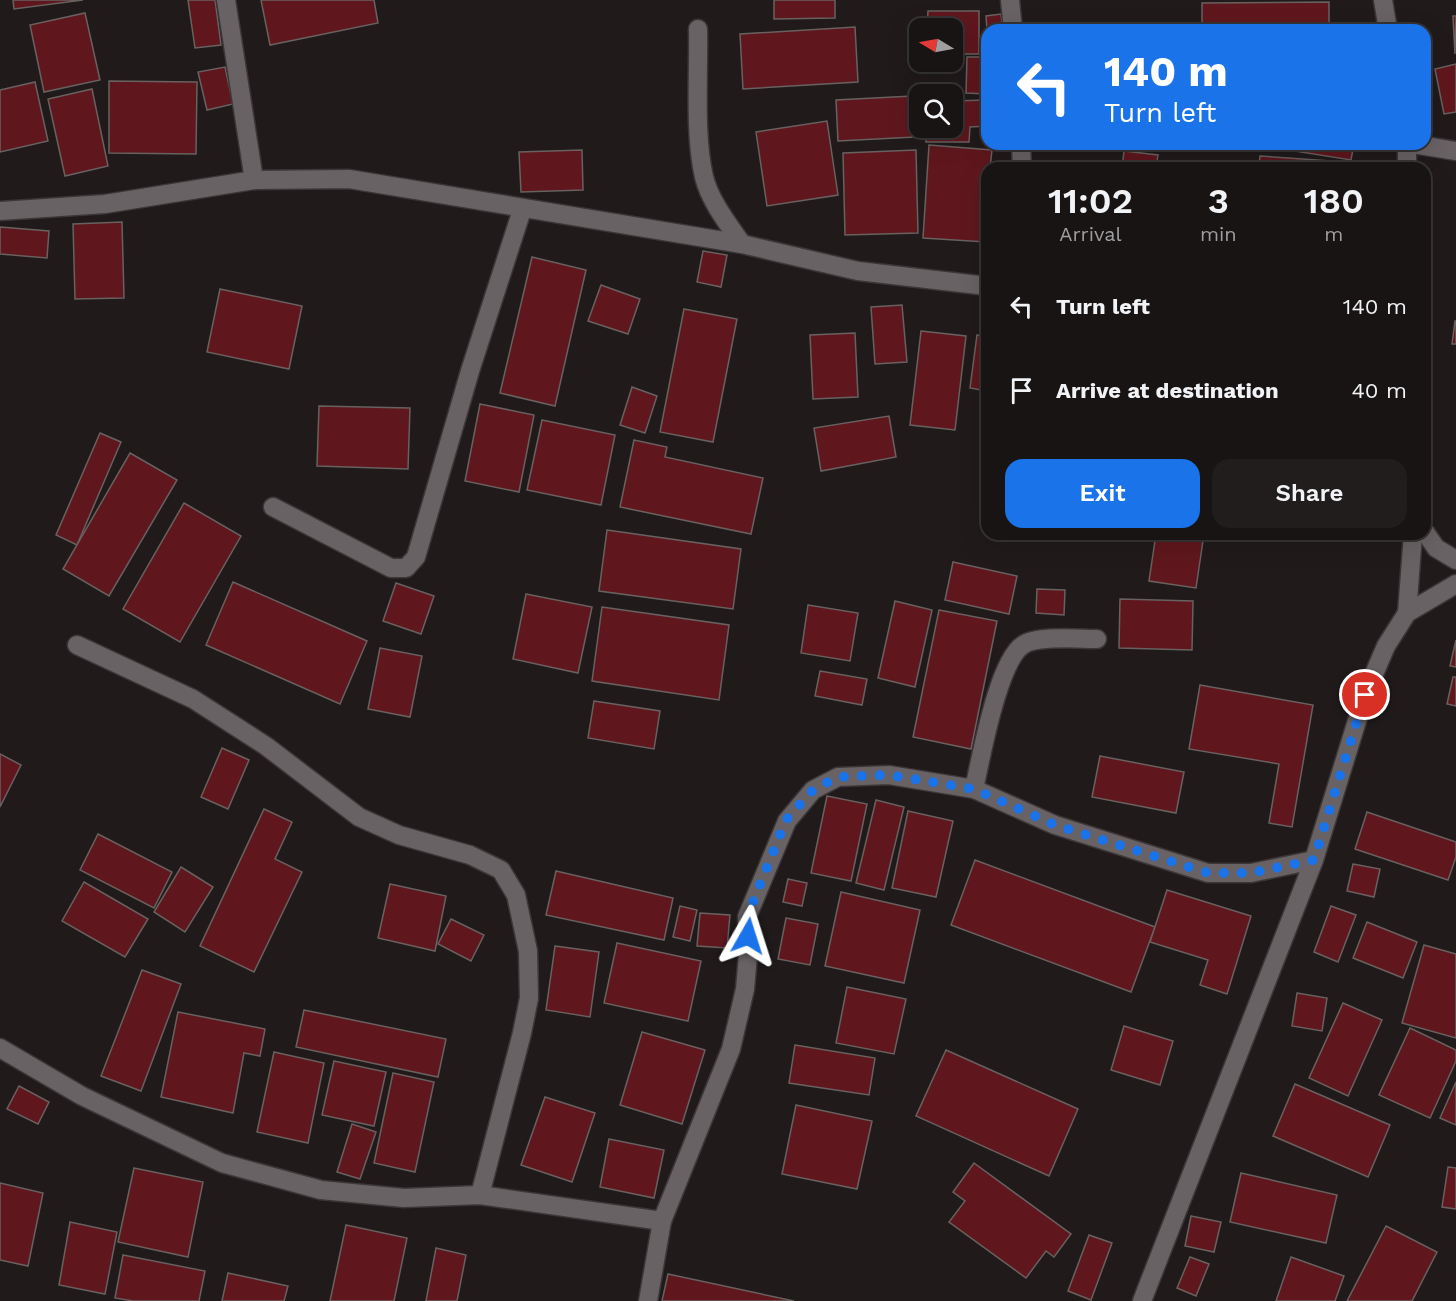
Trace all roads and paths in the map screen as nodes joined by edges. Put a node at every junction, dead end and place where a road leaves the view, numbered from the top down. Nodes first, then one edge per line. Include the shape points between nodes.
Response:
1 (226, 0) edge
2 (1010, 0) edge
3 (1383, 0) edge
4 (1012, 24) edge
5 (1387, 24) edge
6 (698, 29) dead end
7 (1431, 147) edge
8 (1456, 151) edge
9 (254, 180) junction
10 (522, 210) junction
11 (0, 211) edge
12 (742, 244) junction
13 (981, 285) edge
14 (273, 507) dead end
15 (1413, 540) edge
16 (1430, 540) edge
17 (1456, 560) edge
18 (1456, 584) edge
19 (1407, 613) junction
20 (1097, 639) dead end
21 (77, 645) dead end
22 (974, 789) junction
23 (1314, 860) junction
24 (0, 1048) edge
25 (480, 1195) junction
26 (662, 1221) junction
27 (648, 1301) edge
28 (1143, 1301) edge

1 - 9 street
2 - 4 street
3 - 5 street
6 - 12 street via 704,178
7 - 8 street
9 - 10 street via 349,179
9 - 11 street via 105,204
10 - 12 street
10 - 14 street via 416,557 406,568 392,568
12 - 13 street via 858,271
15 - 19 street
16 - 17 street
18 - 19 street
19 - 23 street via 1386,646 1365,695
20 - 22 street via 1035,641 1024,644 1015,654 1002,679
21 - 25 street via 193,699 266,746 359,817 399,835 470,855 501,870 516,895 526,939 528,998
22 - 23 street via 1055,825 1208,873 1251,873
22 - 26 street via 889,775 838,777 813,790 786,820 747,917 745,989 731,1049
23 - 28 street
24 - 25 street via 82,1096 222,1162 321,1190 404,1198
25 - 26 street
26 - 27 street

